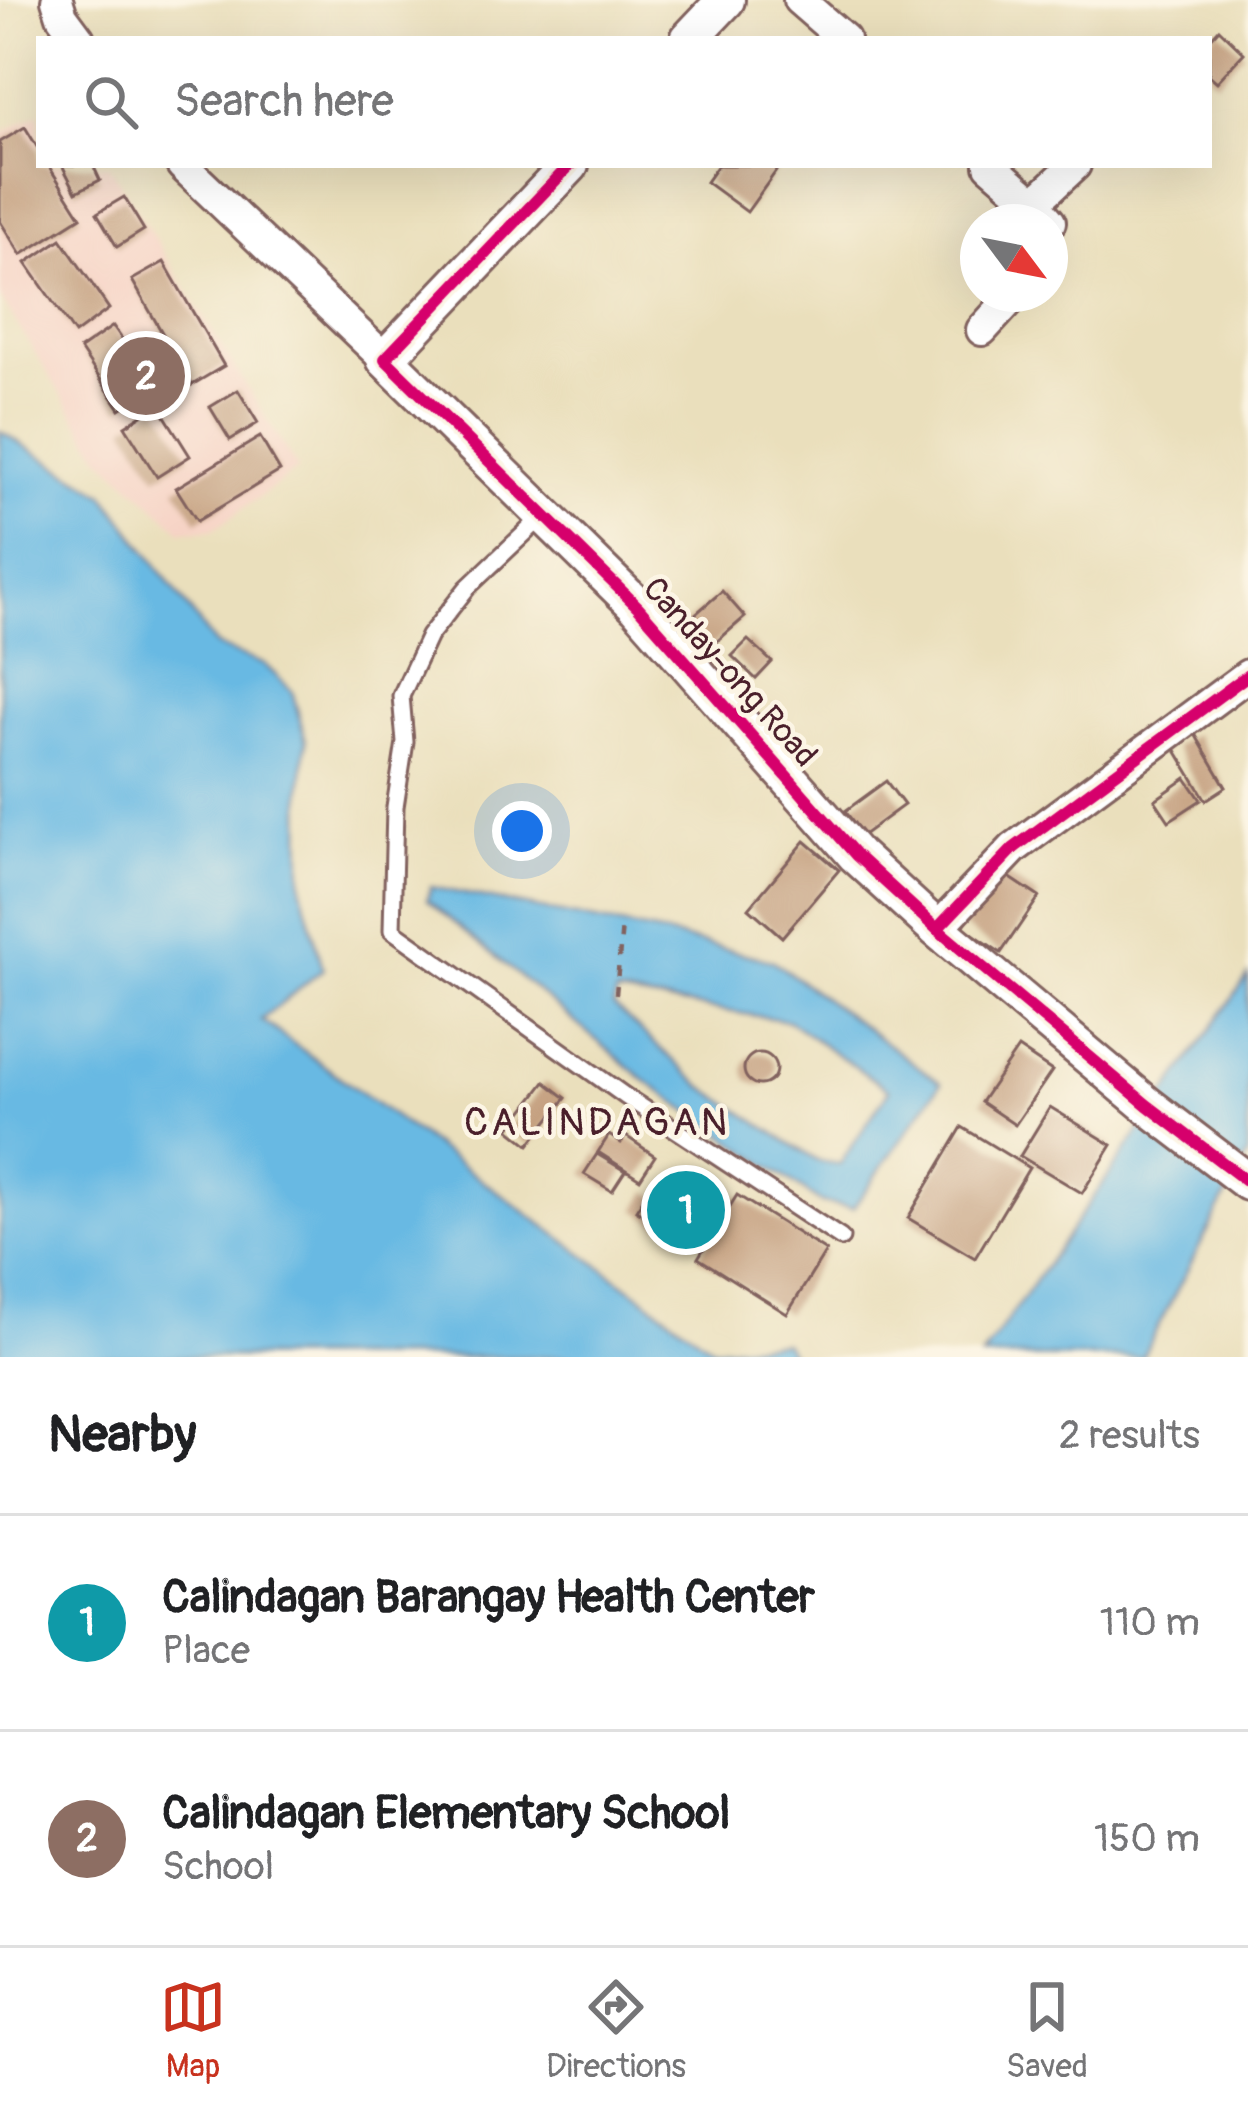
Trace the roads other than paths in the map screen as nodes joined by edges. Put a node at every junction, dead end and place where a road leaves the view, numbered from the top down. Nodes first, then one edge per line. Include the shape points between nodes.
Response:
1 (726, 0) edge
2 (799, 0) edge
3 (692, 36) edge
4 (841, 36) edge
5 (185, 168) edge
6 (567, 168) edge
7 (993, 168) edge
8 (1074, 168) edge
9 (1032, 204) edge
10 (1052, 204) edge
11 (998, 312) edge
12 (982, 330) dead end
13 (386, 359) junction
14 (543, 516) junction
15 (1248, 675) edge
16 (937, 929) junction
17 (1247, 1181) edge
18 (841, 1238) dead end

1 - 3 street
2 - 4 street
5 - 13 street
6 - 13 street
7 - 9 street
8 - 10 street
11 - 12 street
13 - 14 street, Canday-ong Road
14 - 16 street, Canday-ong Road via 638,608 856,855
14 - 18 lane via 467,588 429,636 401,695 406,742 395,807 392,930
15 - 16 street via 1014,848
16 - 17 street, Canday-ong Road

